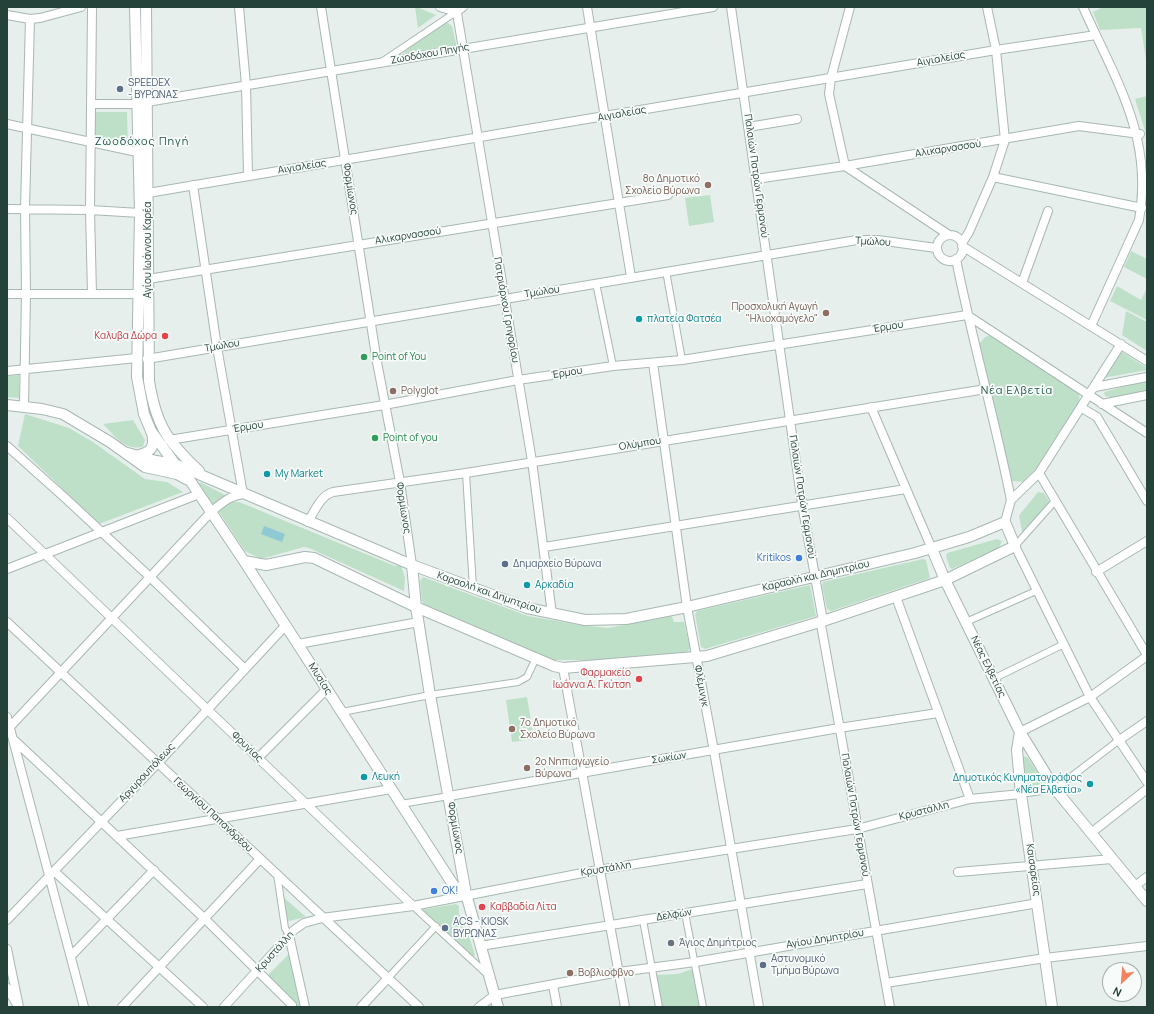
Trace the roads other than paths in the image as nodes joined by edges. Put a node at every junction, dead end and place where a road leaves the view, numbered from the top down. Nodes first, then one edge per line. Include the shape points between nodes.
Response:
1 (81, 7) edge
2 (92, 7) edge
3 (135, 7) edge
4 (146, 7) edge
5 (239, 7) edge
6 (321, 7) edge
7 (440, 7) edge
8 (587, 7) edge
9 (713, 7) edge
10 (731, 7) edge
11 (850, 7) edge
12 (987, 7) edge
13 (1083, 7) edge
14 (458, 9) edge
15 (7, 15) edge
16 (30, 19) junction
17 (590, 28) junction
18 (1096, 35) junction
19 (463, 48) junction
20 (996, 50) junction
21 (382, 62) junction
22 (330, 71) junction
23 (831, 78) junction
24 (246, 85) junction
25 (744, 94) junction
26 (147, 102) junction
27 (91, 104) junction
28 (137, 104) junction
29 (605, 117) junction
30 (797, 119) dead end
31 (7, 124) edge
32 (748, 127) junction
33 (27, 128) junction
34 (1140, 134) junction
35 (478, 138) junction
36 (1005, 140) junction
37 (91, 144) junction
38 (137, 152) junction
39 (346, 160) junction
40 (845, 166) junction
41 (248, 176) junction
42 (993, 177) junction
43 (756, 179) junction
44 (193, 185) junction
45 (148, 193) junction
46 (668, 195) dead end
47 (619, 203) junction
48 (25, 208) junction
49 (1142, 208) junction
50 (7, 209) edge
51 (90, 210) junction
52 (1048, 211) dead end
53 (140, 213) junction
54 (492, 223) junction
55 (949, 235) junction
56 (359, 244) junction
57 (962, 244) junction
58 (936, 248) junction
59 (767, 255) junction
60 (956, 259) junction
61 (206, 270) junction
62 (666, 271) junction
63 (631, 277) junction
64 (148, 278) junction
65 (1022, 283) junction
66 (596, 284) junction
67 (7, 294) edge
68 (26, 294) junction
69 (92, 294) junction
70 (138, 294) junction
71 (503, 298) junction
72 (967, 315) junction
73 (370, 320) junction
74 (1091, 326) junction
75 (780, 344) junction
76 (1121, 344) junction
77 (217, 347) junction
78 (142, 358) junction
79 (682, 360) junction
80 (1147, 360) edge
81 (653, 363) junction
82 (613, 366) junction
83 (25, 369) junction
84 (7, 371) edge
85 (1147, 377) edge
86 (518, 380) junction
87 (1095, 387) junction
88 (986, 389) junction
89 (1147, 395) edge
90 (1090, 396) junction
91 (7, 404) edge
92 (1102, 404) junction
93 (384, 405) junction
94 (24, 406) junction
95 (871, 407) junction
96 (1082, 408) junction
97 (791, 420) junction
98 (231, 430) junction
99 (151, 431) junction
100 (1147, 433) edge
101 (169, 440) junction
102 (664, 440) junction
103 (8, 446) edge
104 (124, 452) junction
105 (139, 455) junction
106 (532, 461) junction
107 (175, 464) junction
108 (466, 473) junction
109 (1039, 473) junction
110 (203, 475) junction
111 (191, 482) junction
112 (400, 482) junction
113 (906, 489) junction
114 (199, 494) junction
115 (243, 494) junction
116 (1011, 500) junction
117 (1055, 501) junction
118 (1147, 501) edge
119 (802, 504) junction
120 (211, 512) junction
121 (7, 518) edge
122 (308, 522) junction
123 (1005, 522) junction
124 (677, 526) junction
125 (101, 531) junction
126 (1147, 541) edge
127 (1014, 546) junction
128 (544, 547) junction
129 (932, 549) junction
130 (44, 554) junction
131 (244, 562) junction
132 (412, 565) junction
133 (7, 569) edge
134 (1096, 572) junction
135 (815, 576) junction
136 (150, 577) junction
137 (945, 580) junction
138 (473, 588) junction
139 (1036, 591) junction
140 (896, 597) junction
141 (687, 606) junction
142 (416, 607) junction
143 (552, 614) junction
144 (111, 618) junction
145 (823, 621) junction
146 (7, 622) edge
147 (419, 622) junction
148 (966, 622) junction
149 (286, 625) junction
150 (298, 644) junction
151 (1062, 645) junction
152 (1147, 655) edge
153 (696, 657) junction
154 (536, 658) junction
155 (563, 668) junction
156 (245, 669) junction
157 (60, 672) junction
158 (994, 679) junction
159 (327, 689) junction
160 (430, 695) junction
161 (1090, 697) junction
162 (207, 709) junction
163 (342, 712) junction
164 (938, 713) junction
165 (7, 717) edge
166 (1147, 721) edge
167 (839, 728) junction
168 (8, 730) edge
169 (1020, 732) junction
170 (14, 740) junction
171 (1118, 741) junction
172 (714, 751) junction
173 (258, 758) junction
174 (157, 764) junction
175 (580, 772) junction
176 (1147, 782) edge
177 (391, 789) junction
178 (1147, 789) edge
179 (1055, 790) junction
180 (1021, 794) junction
181 (449, 796) junction
182 (970, 800) junction
183 (401, 804) junction
184 (307, 805) junction
185 (219, 819) junction
186 (102, 822) junction
187 (857, 828) junction
188 (1090, 833) junction
189 (117, 836) junction
190 (731, 849) junction
191 (260, 859) junction
192 (1112, 859) junction
193 (1033, 865) junction
194 (154, 870) junction
195 (598, 870) junction
196 (958, 872) dead end
197 (52, 874) junction
198 (277, 874) junction
199 (1147, 877) edge
200 (867, 884) junction
201 (1135, 886) junction
202 (466, 894) junction
203 (1147, 901) edge
204 (1038, 903) junction
205 (741, 904) junction
206 (413, 906) junction
207 (685, 913) junction
208 (204, 918) junction
209 (322, 918) junction
210 (7, 920) edge
211 (107, 920) junction
212 (643, 920) junction
213 (436, 926) junction
214 (609, 926) junction
215 (876, 931) junction
216 (290, 935) junction
217 (480, 946) junction
218 (1147, 946) edge
219 (7, 949) edge
220 (750, 952) junction
221 (71, 956) junction
222 (1045, 958) junction
223 (695, 962) junction
224 (158, 967) junction
225 (651, 967) junction
226 (257, 971) junction
227 (618, 972) junction
228 (489, 975) junction
229 (388, 978) junction
230 (886, 983) junction
231 (553, 984) junction
232 (7, 988) edge
233 (494, 995) junction
234 (292, 1006) edge
235 (19, 1007) edge
236 (84, 1007) edge
237 (122, 1007) edge
238 (203, 1007) edge
239 (224, 1007) edge
240 (305, 1007) edge
241 (361, 1007) edge
242 (419, 1007) edge
243 (480, 1007) edge
244 (498, 1007) edge
245 (557, 1007) edge
246 (625, 1007) edge
247 (659, 1007) edge
248 (703, 1007) edge
249 (759, 1007) edge
250 (890, 1007) edge
251 (1051, 1007) edge

1 - 16 street
2 - 27 street
3 - 28 street, Αγίου Ιωάννου Καρέα
4 - 26 street, Αγίου Ιωάννου Καρέα
5 - 24 street
6 - 22 street, Φορμίωνος
7 - 14 street
8 - 17 street
9 - 17 street, Ζωοδόχου Πηγής
10 - 25 street, Παλαιών Πατρών Γερμανού
11 - 23 street
12 - 20 street
13 - 18 street
14 - 19 street, Πατριάρχου Γρηγορίου
14 - 21 street
15 - 16 street
16 - 33 street
17 - 19 street, Ζωοδόχου Πηγής
17 - 29 street
18 - 20 street, Αιγιαλείας
18 - 34 street via 1129,100
19 - 21 street, Ζωοδόχου Πηγής
19 - 35 street, Πατριάρχου Γρηγορίου
20 - 23 street, Αιγιαλείας
20 - 36 street
21 - 22 street, Ζωοδόχου Πηγής
22 - 24 street, Ζωοδόχου Πηγής
22 - 39 street, Φορμίωνος
23 - 25 street, Αιγιαλείας
23 - 40 street via 829,94
24 - 26 street, Ζωοδόχου Πηγής
24 - 41 street
25 - 29 street, Αιγιαλείας
25 - 32 street, Παλαιών Πατρών Γερμανού
26 - 45 street, Αγίου Ιωάννου Καρέα
27 - 28 street
27 - 37 street
28 - 38 street, Αγίου Ιωάννου Καρέα
29 - 35 street, Αιγιαλείας
29 - 47 street
30 - 32 street
31 - 33 street
32 - 43 street, Παλαιών Πατρών Γερμανού
33 - 37 street
33 - 48 street
34 - 36 street, Αλικαρνασσού via 1079,126
34 - 49 street via 1145,172
35 - 39 street, Αιγιαλείας
35 - 54 street, Πατριάρχου Γρηγορίου
36 - 40 street, Αλικαρνασσού
36 - 42 street
37 - 38 street
37 - 51 street
38 - 53 street, Αγίου Ιωάννου Καρέα
39 - 41 street, Αιγιαλείας
39 - 56 street, Φορμίωνος
40 - 43 street, Αλικαρνασσού
40 - 55 street
41 - 44 street, Αιγιαλείας
42 - 49 street
42 - 57 street
43 - 59 street, Παλαιών Πατρών Γερμανού
44 - 45 street, Αιγιαλείας
44 - 61 street
45 - 64 street, Αγίου Ιωάννου Καρέα
46 - 47 street, Αλικαρνασσού
47 - 54 street, Αλικαρνασσού
47 - 63 street
48 - 50 street
48 - 51 street
48 - 68 street
49 - 74 street
51 - 53 street
51 - 69 street
52 - 65 street
53 - 70 street, Αγίου Ιωάννου Καρέα
54 - 56 street, Αλικαρνασσού
54 - 71 street, Πατριάρχου Γρηγορίου
55 - 57 street via 957,237
55 - 58 street via 942,237
56 - 61 street, Αλικαρνασσού
56 - 73 street, Φορμίωνος
57 - 60 street via 961,254
57 - 65 street
58 - 59 street, Τμώλου via 878,240 857,240
58 - 60 street via 943,259
59 - 62 street, Τμώλου
59 - 75 street, Παλαιών Πατρών Γερμανού
60 - 72 street
61 - 64 street, Αλικαρνασσού
61 - 77 street
62 - 63 street, Τμώλου
62 - 79 street
63 - 66 street, Τμώλου
64 - 78 street, Αγίου Ιωάννου Καρέα
65 - 74 street
66 - 71 street, Τμώλου
66 - 82 street
67 - 68 street
68 - 69 street
68 - 83 street
69 - 70 street
70 - 78 street, Αγίου Ιωάννου Καρέα
71 - 73 street, Τμώλου
71 - 86 street, Πατριάρχου Γρηγορίου
72 - 75 street, Έρμου
72 - 88 street
72 - 90 street
73 - 77 street, Τμώλου
73 - 93 street, Φορμίωνος
74 - 76 street
75 - 79 street, Έρμου
75 - 97 street, Παλαιών Πατρών Γερμανού
76 - 80 street
76 - 87 street
77 - 78 street, Τμώλου
77 - 98 street
78 - 83 street, Τμώλου
78 - 99 street, Αγίου Ιωάννου Καρέα via 139,394
78 - 101 street, Αγίου Ιωάννου Καρέα via 155,415
79 - 81 street, Έρμου
81 - 82 street, Έρμου
81 - 102 street, Φλέμινγκ
82 - 86 street, Έρμου
83 - 84 street, Τμώλου
83 - 94 street
85 - 87 street
86 - 93 street, Έρμου
86 - 106 street, Πατριάρχου Γρηγορίου
87 - 90 street
88 - 95 street, Ολύμπου
88 - 116 street
89 - 92 street
90 - 92 street
90 - 96 street
91 - 94 street
92 - 100 street
93 - 98 street, Έρμου
93 - 112 street, Φορμίωνος
94 - 104 street via 63,414
95 - 97 street, Ολύμπου
95 - 113 street, Νέας Ελβετίας
96 - 109 street
96 - 118 street via 1097,417
97 - 102 street, Ολύμπου
97 - 119 street, Παλαιών Πατρών Γερμανού
98 - 101 street, Έρμου
98 - 115 street
99 - 105 street via 153,448 150,452
99 - 107 street, Αγίου Ιωάννου Καρέα
101 - 110 street, Αγίου Ιωάννου Καρέα
102 - 106 street, Ολύμπου
102 - 124 street, Φλέμινγκ
103 - 125 street
104 - 105 street, Καραολή και Δημητρίου
104 - 111 street via 145,467 177,474
105 - 107 street, Καραολή και Δημητρίου
106 - 108 street, Ολύμπου
106 - 128 street, Πατριάρχου Γρηγορίου
107 - 110 street, Καραολή και Δημητρίου
107 - 111 street, Μυσίας
108 - 112 street, Ολύμπου
108 - 138 street
109 - 116 street
109 - 117 street
110 - 115 street, Καραολή και Δημητρίου
111 - 114 street, Μυσίας
112 - 122 street, Ολύμπου via 327,494
112 - 132 street, Φορμίωνος
113 - 119 street
113 - 129 street, Νέας Ελβετίας
114 - 120 street, Μυσίας
114 - 125 street
115 - 120 street via 225,500
115 - 122 street, Καραολή και Δημητρίου
116 - 123 street
117 - 127 street
117 - 134 street
119 - 124 street
119 - 135 street, Παλαιών Πατρών Γερμανού
120 - 131 street, Μυσίας
120 - 136 street
121 - 130 street, Φρυγίας
122 - 132 street, Καραολή και Δημητρίου
123 - 127 street
123 - 129 street, Καραολή και Δημητρίου
124 - 128 street
124 - 141 street, Φλέμινγκ
125 - 130 street
125 - 136 street
126 - 134 street
127 - 137 street
127 - 139 street
128 - 143 street, Πατριάρχου Γρηγορίου
129 - 135 street, Καραολή και Δημητρίου
129 - 137 street, Νέας Ελβετίας
130 - 133 street
130 - 144 street, Φρυγίας
131 - 142 street via 266,565 305,556 314,558
131 - 149 street, Μυσίας
132 - 138 street, Καραολή και Δημητρίου
132 - 142 street, Φορμίωνος
134 - 152 street
135 - 141 street, Καραολή και Δημητρίου
135 - 145 street, Παλαιών Πατρών Γερμανού
136 - 144 street
136 - 156 street
137 - 140 street
137 - 148 street, Νέας Ελβετίας
138 - 143 street, Καραολή και Δημητρίου
139 - 148 street
139 - 151 street
140 - 145 street
140 - 164 street
141 - 143 street, Καραολή και Δημητρίου via 626,620 585,620
141 - 153 street, Φλέμινγκ
142 - 147 street, Φορμίωνος
142 - 154 street
144 - 157 street
144 - 162 street, Φρυγίας
145 - 153 street
145 - 167 street, Παλαιών Πατρών Γερμανού via 821,625
146 - 157 street, Γεωργίου Παπανδρέου
147 - 150 street
147 - 160 street, Φορμίωνος
148 - 158 street, Νέας Ελβετίας
149 - 150 street, Μυσίας
149 - 156 street, Αργυρουπόλεως
150 - 159 street, Μυσίας
151 - 158 street
151 - 161 street
152 - 161 street
153 - 155 street
153 - 172 street, Φλέμινγκ
154 - 155 street
154 - 160 street via 531,671 523,681
155 - 175 street
156 - 162 street, Αργυρουπόλεως
157 - 168 street
157 - 174 street, Γεωργίου Παπανδρέου
158 - 169 street, Νέας Ελβετίας
159 - 163 street, Μυσίας
159 - 173 street
160 - 163 street
160 - 181 street, Φορμίωνος
161 - 169 street
161 - 171 street
162 - 173 street, Φρυγίας
162 - 174 street, Αργυρουπόλεως
163 - 177 street, Μυσίας
164 - 167 street, Σωκίων
164 - 182 street
165 - 168 street
166 - 171 street
167 - 172 street, Σωκίων
167 - 187 street, Παλαιών Πατρών Γερμανού
168 - 170 street
169 - 179 street, Νέας Ελβετίας
169 - 180 street, Καισαρείας via 1017,750
170 - 186 street
170 - 197 street
171 - 176 street
171 - 179 street
172 - 175 street, Σωκίων
172 - 190 street, Φλέμινγκ
173 - 184 street, Φρυγίας
174 - 185 street, Γεωργίου Παπανδρέου
174 - 186 street, Αργυρουπόλεως
175 - 181 street, Σωκίων
175 - 195 street
177 - 183 street, Μυσίας
177 - 184 street
178 - 188 street
179 - 180 street
179 - 188 street, Νέας Ελβετίας
180 - 182 street, Κρυστάλλη
180 - 193 street, Καισαρείας
181 - 183 street, Σωκίων
181 - 202 street, Φορμίωνος
182 - 187 street, Κρυστάλλη
183 - 202 street, Μυσίας via 454,886
184 - 185 street
184 - 206 street, Φρυγίας
185 - 189 street
185 - 191 street, Γεωργίου Παπανδρέου
186 - 189 street
186 - 197 street, Αργυρουπόλεως
187 - 190 street, Κρυστάλλη
187 - 200 street, Παλαιών Πατρών Γερμανού
188 - 192 street, Νέας Ελβετίας
189 - 194 street
190 - 195 street, Κρυστάλλη
190 - 205 street, Φλέμινγκ
191 - 198 street, Γεωργίου Παπανδρέου
191 - 208 street
192 - 193 street
192 - 201 street, Νέας Ελβετίας
193 - 196 street
193 - 204 street, Καισαρείας
194 - 208 street
194 - 211 street
195 - 202 street, Κρυστάλλη
195 - 214 street
197 - 210 street, Αργυρουπόλεως
197 - 211 street
197 - 221 street
198 - 209 street, Γεωργίου Παπανδρέου
198 - 216 street via 285,928
199 - 201 street
200 - 205 street, Δελφών
200 - 215 street, Παλαιών Πατρών Γερμανού
201 - 203 street, Νέας Ελβετίας
202 - 206 street, Κρυστάλλη
202 - 217 street, Φορμίωνος
204 - 215 street, Αγίου Δημητρίου
204 - 222 street, Καισαρείας
205 - 207 street, Δελφών
205 - 220 street, Φλέμινγκ
206 - 209 street, Κρυστάλλη
206 - 213 street, Φρυγίας
207 - 212 street, Δελφών
207 - 223 street
208 - 224 street
208 - 226 street
209 - 216 street, Κρυστάλλη via 304,923
209 - 229 street, Γεωργίου Παπανδρέου
211 - 221 street
211 - 224 street
212 - 214 street, Δελφών
212 - 225 street
213 - 228 street, Φρυγίας
213 - 229 street
214 - 217 street, Δελφών
214 - 227 street
215 - 220 street, Αγίου Δημητρίου
215 - 230 street, Παλαιών Πατρών Γερμανού
216 - 226 street, Κρυστάλλη
216 - 240 street
217 - 228 street, Φορμίωνος
218 - 222 street
219 - 235 street
220 - 223 street, Αγίου Δημητρίου
220 - 249 street, Φλέμινγκ
221 - 236 street
222 - 230 street
222 - 251 street, Καισαρείας
223 - 225 street, Αγίου Δημητρίου
223 - 248 street
224 - 237 street
224 - 238 street
225 - 227 street, Αγίου Δημητρίου
225 - 247 street
226 - 234 street
226 - 239 street, Κρυστάλλη
227 - 231 street, Αγίου Δημητρίου
227 - 246 street
228 - 233 street, Φορμίωνος
229 - 241 street
229 - 242 street, Γεωργίου Παπανδρέου
230 - 250 street, Παλαιών Πατρών Γερμανού
231 - 233 street, Αγίου Δημητρίου
231 - 245 street
232 - 235 street
233 - 243 street
233 - 244 street, Φορμίωνος

